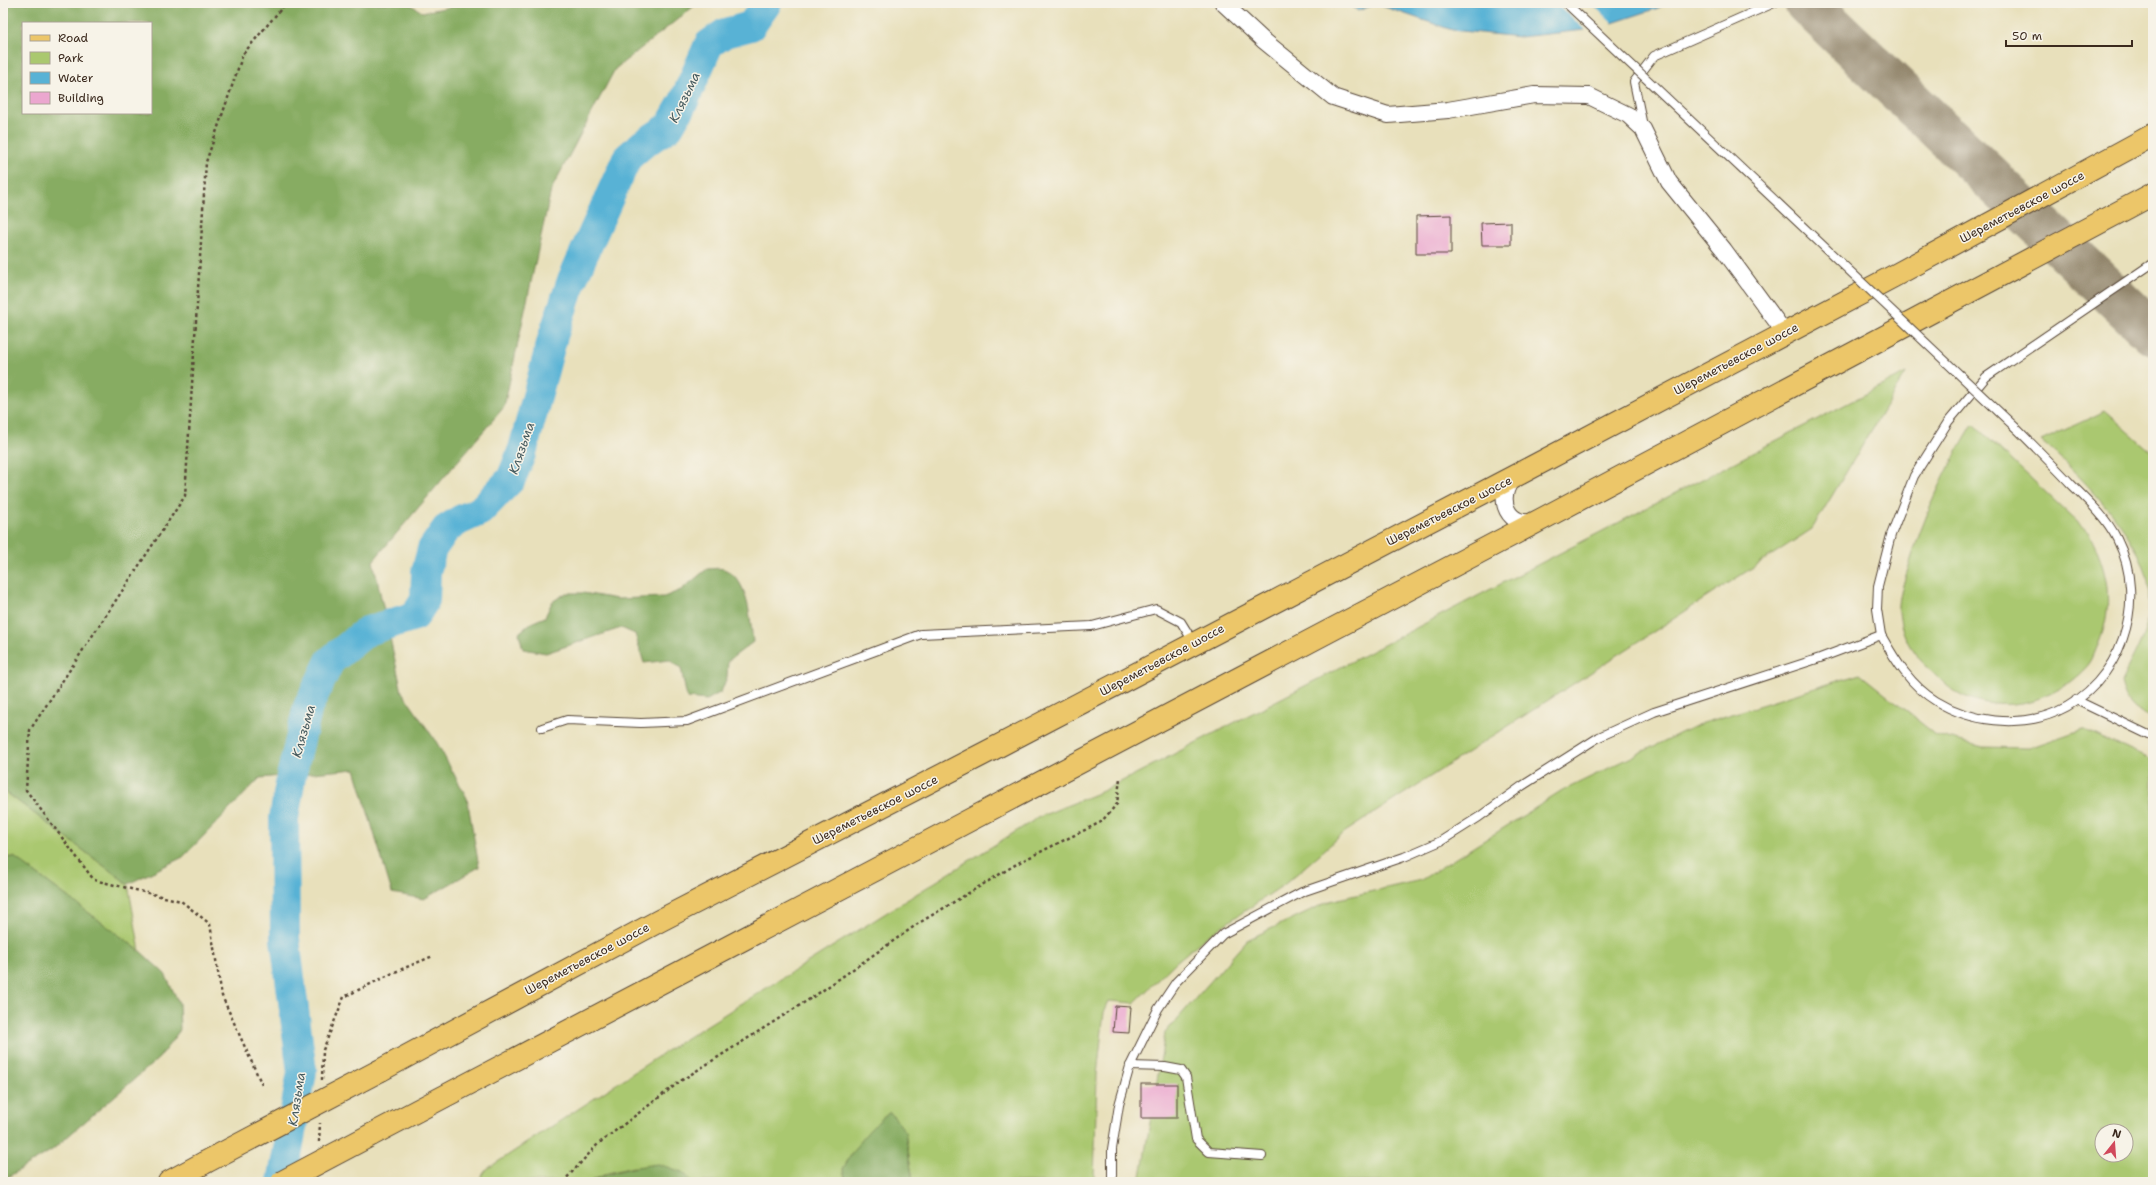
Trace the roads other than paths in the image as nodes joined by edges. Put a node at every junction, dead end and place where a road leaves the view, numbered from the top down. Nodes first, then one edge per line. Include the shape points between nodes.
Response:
1 (1223, 3) edge
2 (1566, 3) edge
3 (1774, 3) edge
4 (1643, 129) junction
5 (2153, 135) edge
6 (2153, 194) edge
7 (2153, 263) edge
8 (1785, 333) junction
9 (1516, 476) junction
10 (1542, 519) junction
11 (1880, 635) junction
12 (1194, 643) junction
13 (2076, 700) junction
14 (542, 728) dead end
15 (2153, 737) edge
16 (1130, 1066) junction
17 (1262, 1156) dead end
18 (169, 1182) edge
19 (282, 1182) edge
20 (1112, 1182) edge

1 - 4 street via 1263,40 1333,97 1388,115 1448,110 1534,95 1589,96 1628,115
2 - 13 lane, bridge via 2016,428 2102,515 2118,540 2128,566 2131,595 2129,622 2121,646 2112,662 2094,687
3 - 4 lane via 1654,56 1634,82
4 - 8 street via 1669,182 1720,245
5 - 8 main road, Шереметьевское шоссе
6 - 10 main road
7 - 11 lane via 1986,377 1948,422 1914,476 1891,535 1878,586
8 - 9 main road, Шереметьевское шоссе
9 - 10 street via 1508,484 1504,495 1505,506 1511,515 1521,521 1532,522
9 - 12 main road, Шереметьевское шоссе
10 - 19 main road, bridge
11 - 13 lane via 1893,657 1919,688 1955,711 1979,718 2013,721 2056,712
11 - 16 lane via 1820,658 1654,712 1599,737 1441,841 1404,857 1302,892 1224,934 1176,982 1158,1009
12 - 14 lane via 1181,622 1156,608 1092,626 921,634 687,721 641,723 567,720
12 - 18 main road, Шереметьевское шоссе, bridge via 659,921
13 - 15 lane
16 - 17 lane via 1181,1070 1186,1077 1196,1139 1209,1152
16 - 20 lane via 1119,1105 1112,1149

